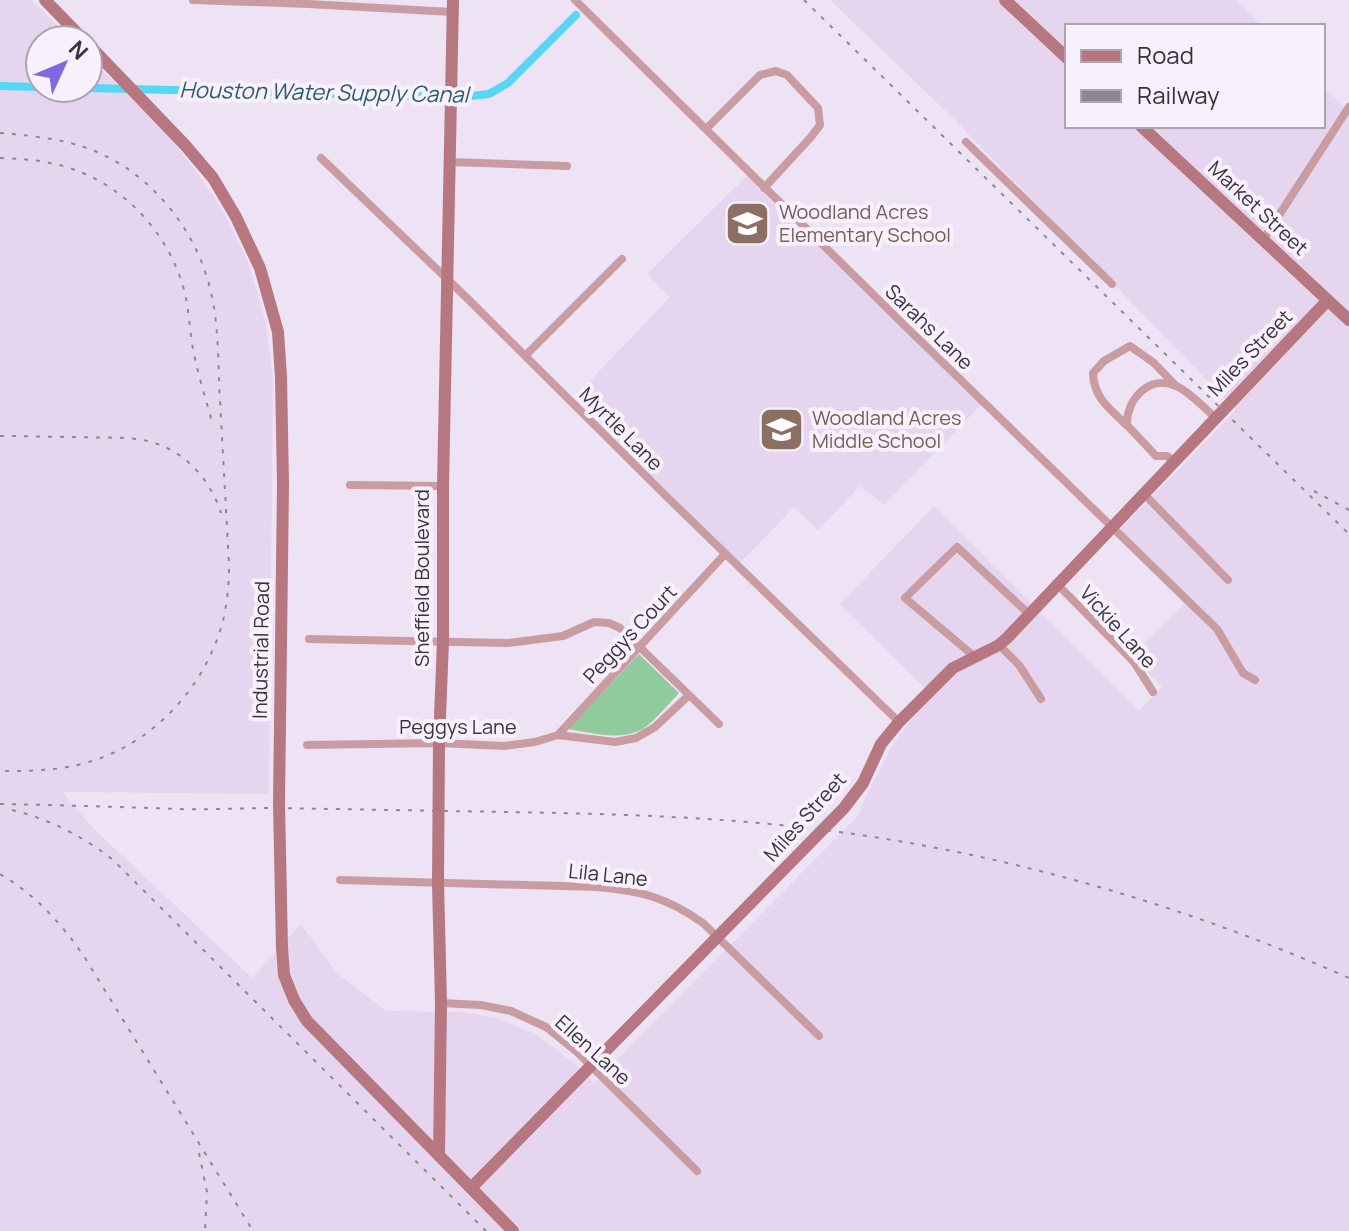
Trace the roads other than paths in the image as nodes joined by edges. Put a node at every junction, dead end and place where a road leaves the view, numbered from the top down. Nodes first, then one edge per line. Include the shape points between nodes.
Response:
1 (45, 0) edge
2 (193, 0) edge
3 (575, 0) edge
4 (1005, 0) edge
5 (306, 2) edge
6 (453, 6) edge
7 (68, 24) edge
8 (1065, 56) edge
9 (104, 61) edge
10 (1349, 107) edge
11 (1143, 128) edge
12 (706, 129) junction
13 (966, 142) dead end
14 (321, 158) dead end
15 (450, 162) junction
16 (567, 166) dead end
17 (764, 188) junction
18 (1263, 240) junction
19 (622, 259) dead end
20 (447, 280) junction
21 (1112, 284) dead end
22 (1328, 300) junction
23 (1349, 320) edge
24 (525, 356) junction
25 (1175, 385) junction
26 (1216, 418) junction
27 (1127, 425) junction
28 (1175, 462) junction
29 (350, 485) dead end
30 (443, 486) junction
31 (1144, 494) junction
32 (1113, 528) junction
33 (725, 554) junction
34 (1228, 580) dead end
35 (1058, 585) junction
36 (1030, 615) junction
37 (309, 639) dead end
38 (443, 641) junction
39 (999, 645) junction
40 (640, 647) junction
41 (975, 657) junction
42 (1255, 680) dead end
43 (1153, 692) dead end
44 (688, 696) junction
45 (1041, 699) dead end
46 (899, 722) junction
47 (719, 724) dead end
48 (558, 735) junction
49 (439, 743) junction
50 (307, 745) dead end
51 (340, 880) dead end
52 (438, 883) junction
53 (718, 936) junction
54 (441, 1003) junction
55 (819, 1036) dead end
56 (591, 1067) junction
57 (439, 1156) junction
58 (697, 1171) dead end
59 (471, 1188) junction
60 (513, 1231) edge

1 - 7 street, Industrial Road
2 - 5 street
3 - 12 street, Sarahs Lane
4 - 8 street
5 - 6 street
6 - 15 street, Sheffield Boulevard
9 - 57 street, Industrial Road via 213,178 260,268 278,332 284,975 307,1021
10 - 18 street
11 - 18 street, Market Street
12 - 17 street, Sarahs Lane
12 - 17 street via 760,75 787,75 818,108 820,125
13 - 21 street
14 - 20 street, Myrtle Lane
15 - 16 street
15 - 20 street, Sheffield Boulevard
17 - 32 street, Sarahs Lane
18 - 22 street, Market Street
19 - 24 street
20 - 24 street, Myrtle Lane
20 - 30 street, Sheffield Boulevard
22 - 23 street, Market Street
22 - 26 street, Miles Street
24 - 33 street, Myrtle Lane
25 - 26 street
25 - 27 street via 1155,383 1142,390 1126,414
25 - 27 street via 1130,346 1104,361 1093,373 1093,384 1098,397
26 - 28 street, Miles Street
27 - 28 street via 1156,456
28 - 31 street, Miles Street
29 - 30 street
30 - 38 street, Sheffield Boulevard
31 - 32 street, Miles Street
31 - 34 street
32 - 35 street, Miles Street
32 - 42 street, Sarahs Lane via 1217,629 1243,673
33 - 40 street, Peggys Court
33 - 46 street, Myrtle Lane
35 - 36 street, Miles Street
35 - 43 street, Vickie Lane via 1134,662
36 - 39 street, Miles Street
36 - 41 street via 957,547 905,598
37 - 38 street
38 - 40 street via 545,640 594,622 620,628
38 - 49 street, Sheffield Boulevard
39 - 41 street, Miles Street
39 - 45 street
40 - 44 street
40 - 48 street, Peggys Court
41 - 46 street, Miles Street via 953,668
44 - 47 street
44 - 48 street, Peggys Lane via 636,738 615,742
46 - 53 street, Miles Street via 852,799
48 - 49 street, Peggys Lane via 504,746
49 - 50 street, Peggys Lane
49 - 52 street, Sheffield Boulevard
51 - 52 street, Lila Lane
52 - 53 street, Lila Lane via 630,890 663,899
52 - 54 street, Sheffield Boulevard
53 - 55 street, Lila Lane
53 - 56 street, Miles Street
54 - 56 street, Ellen Lane via 511,1011 546,1027
54 - 57 street, Sheffield Boulevard
56 - 58 street, Ellen Lane
56 - 59 street, Miles Street
57 - 59 street, Industrial Road
59 - 60 street, Industrial Road

